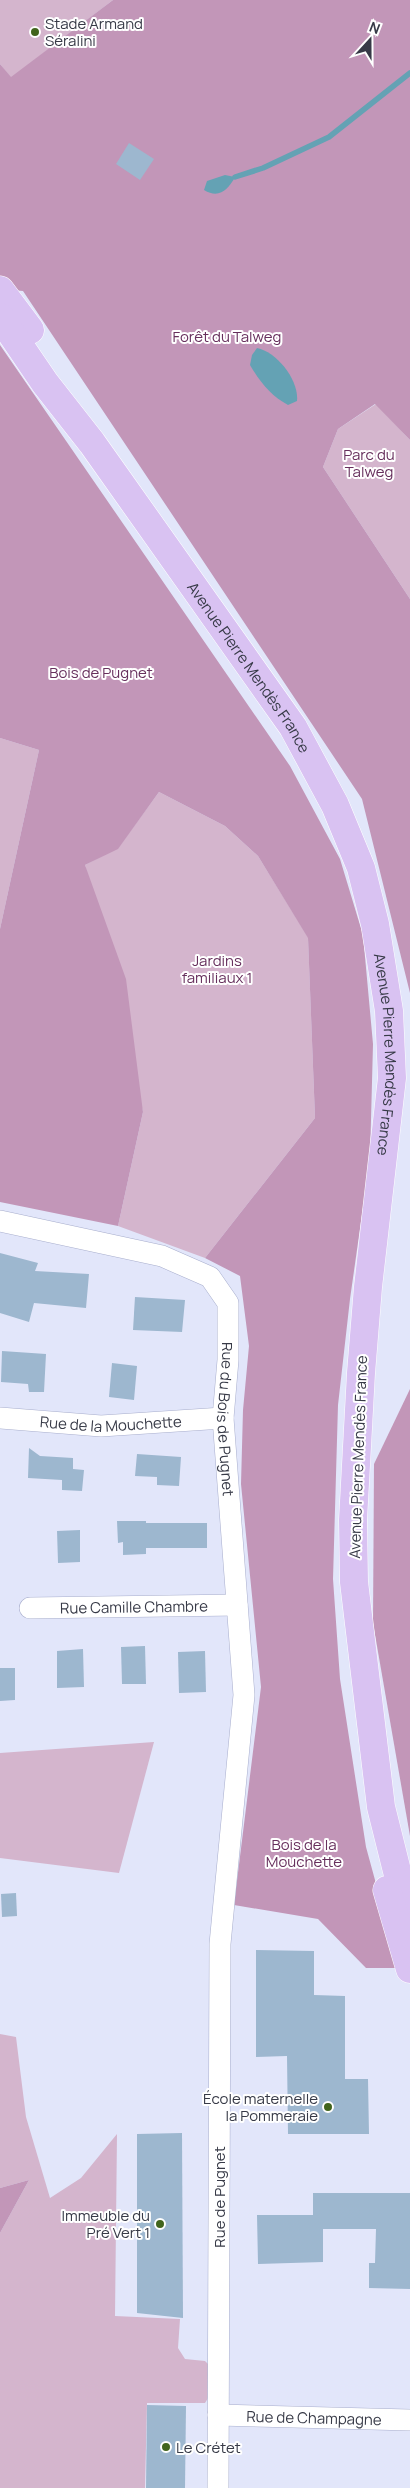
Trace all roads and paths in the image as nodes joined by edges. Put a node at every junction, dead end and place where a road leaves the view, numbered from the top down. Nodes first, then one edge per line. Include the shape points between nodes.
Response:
1 (0, 290) edge
2 (0, 318) edge
3 (92, 443) junction
4 (0, 1220) edge
5 (0, 1418) edge
6 (222, 1418) junction
7 (237, 1605) junction
8 (30, 1608) dead end
9 (373, 1744) junction
10 (237, 1756) joint
11 (410, 1851) edge
12 (410, 1913) edge
13 (410, 1969) edge
14 (218, 2415) junction
15 (410, 2420) edge
16 (218, 2488) edge

1 - 3 main road, Avenue Pierre Mendès France via 56,370
2 - 3 main road, Avenue Pierre Mendès France
3 - 9 main road, Avenue Pierre Mendès France via 293,727 335,805 361,868 375,924 390,1011 392,1078 368,1287 353,1520 354,1582
4 - 6 street, Rue du Bois de Pugnet via 162,1256 210,1277 228,1303 228,1360
5 - 6 street, Rue de la Mouchette via 101,1426
6 - 7 street, Rue du Bois de Pugnet
7 - 8 street, Rue Camille Chambre
7 - 10 street, Rue du Bois de Pugnet via 244,1695
9 - 11 main road, Avenue Pierre Mendès France via 394,1793
9 - 12 main road, Avenue Pierre Mendès France via 381,1807
9 - 13 main road via 366,1808 398,1935
10 - 14 street, Rue de Pugnet via 220,1944
14 - 15 street, Rue de Champagne
14 - 16 street, Rue de Pugnet

